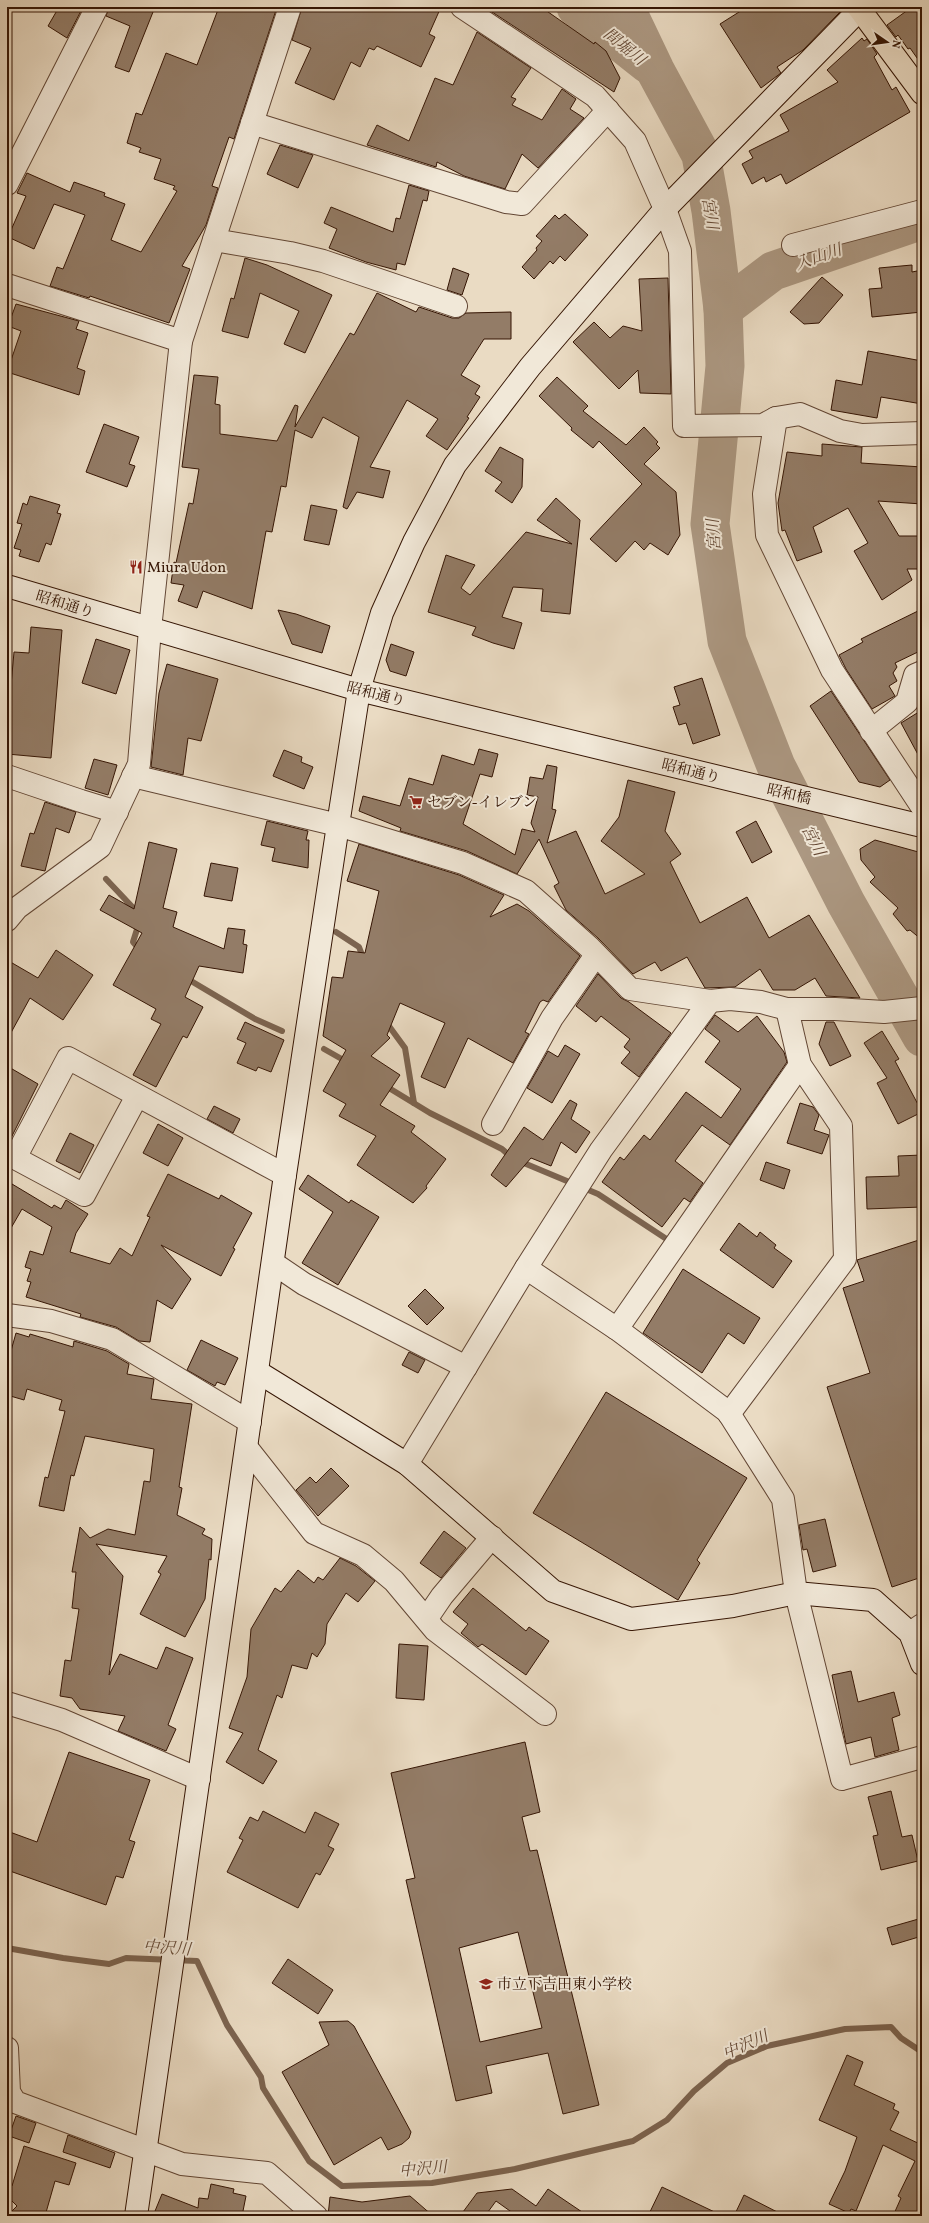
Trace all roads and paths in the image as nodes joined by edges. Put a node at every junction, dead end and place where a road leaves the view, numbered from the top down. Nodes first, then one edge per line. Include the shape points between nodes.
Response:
1 (97, 7) edge
2 (290, 7) edge
3 (462, 7) edge
4 (860, 8) edge
5 (922, 93) edge
6 (608, 110) junction
7 (252, 123) junction
8 (7, 184) edge
9 (665, 209) junction
10 (922, 211) edge
11 (214, 240) junction
12 (793, 245) dead end
13 (7, 285) edge
14 (456, 306) dead end
15 (181, 341) junction
16 (770, 422) junction
17 (922, 433) edge
18 (7, 586) edge
19 (150, 629) junction
20 (922, 672) edge
21 (359, 690) junction
22 (871, 731) junction
23 (7, 776) edge
24 (133, 776) junction
25 (750, 786) joint
26 (922, 807) edge
27 (117, 812) junction
28 (338, 825) junction
29 (922, 826) edge
30 (7, 920) edge
31 (596, 955) junction
32 (710, 1001) junction
33 (787, 1008) junction
34 (922, 1008) edge
35 (800, 1065) junction
36 (138, 1096) junction
37 (493, 1124) dead end
38 (285, 1175) junction
39 (273, 1263) junction
40 (526, 1268) junction
41 (7, 1315) edge
42 (617, 1329) junction
43 (466, 1367) junction
44 (258, 1372) junction
45 (729, 1414) junction
46 (250, 1422) junction
47 (247, 1448) junction
48 (407, 1464) junction
49 (492, 1537) junction
50 (796, 1593) junction
51 (426, 1618) junction
52 (916, 1629) edge
53 (922, 1664) edge
54 (7, 1703) edge
55 (545, 1714) dead end
56 (922, 1757) edge
57 (199, 1778) junction
58 (7, 2048) edge
59 (8, 2094) edge
60 (146, 2150) junction
61 (136, 2216) edge
62 (316, 2216) edge

1 - 8 street
2 - 7 street
3 - 6 street via 595,96
4 - 5 highway
4 - 9 street
6 - 7 street via 522,204 506,202
6 - 9 street via 636,141
7 - 11 street
9 - 16 street via 680,251 684,426
9 - 21 street via 530,367 455,465 414,542 382,613
10 - 12 street
11 - 14 street via 323,261
11 - 15 street
13 - 15 street
15 - 19 street
16 - 17 street via 800,414 840,431 862,436
16 - 22 street via 764,494 767,535 832,670
18 - 19 street, 昭和通り
19 - 21 street, 昭和通り
19 - 24 street via 139,764
20 - 22 street via 915,675 907,702
21 - 25 street, 昭和通り
21 - 28 street
22 - 26 street
23 - 27 street
24 - 27 street
24 - 28 street
25 - 29 street, 昭和橋
27 - 30 street via 100,847 17,908
28 - 31 street via 463,863 526,892
28 - 38 street
31 - 32 street via 630,989
31 - 37 street via 552,1018
32 - 33 street via 730,999
32 - 40 street via 601,1150
33 - 34 street via 884,1012
33 - 35 street
35 - 42 street
35 - 45 street via 841,1126 845,1259
36 - 36 street via 68,1058 15,1158 84,1195
36 - 38 street
38 - 39 street
39 - 43 street via 304,1284
39 - 44 street
40 - 42 street
40 - 43 street
41 - 46 street via 51,1321 112,1339
42 - 45 street
43 - 48 street
44 - 46 street
44 - 48 street
45 - 50 street via 783,1499
46 - 47 street
47 - 51 street via 314,1533 363,1555 394,1581
47 - 57 street
48 - 49 street
49 - 50 street via 553,1590 631,1619 733,1606
49 - 51 street
50 - 52 street via 873,1600
50 - 56 street via 842,1779
51 - 55 street via 435,1630
52 - 53 street
54 - 57 street via 62,1720
57 - 60 street
58 - 59 street
59 - 60 street via 15,2102
60 - 61 street
60 - 62 street via 182,2164 267,2173

